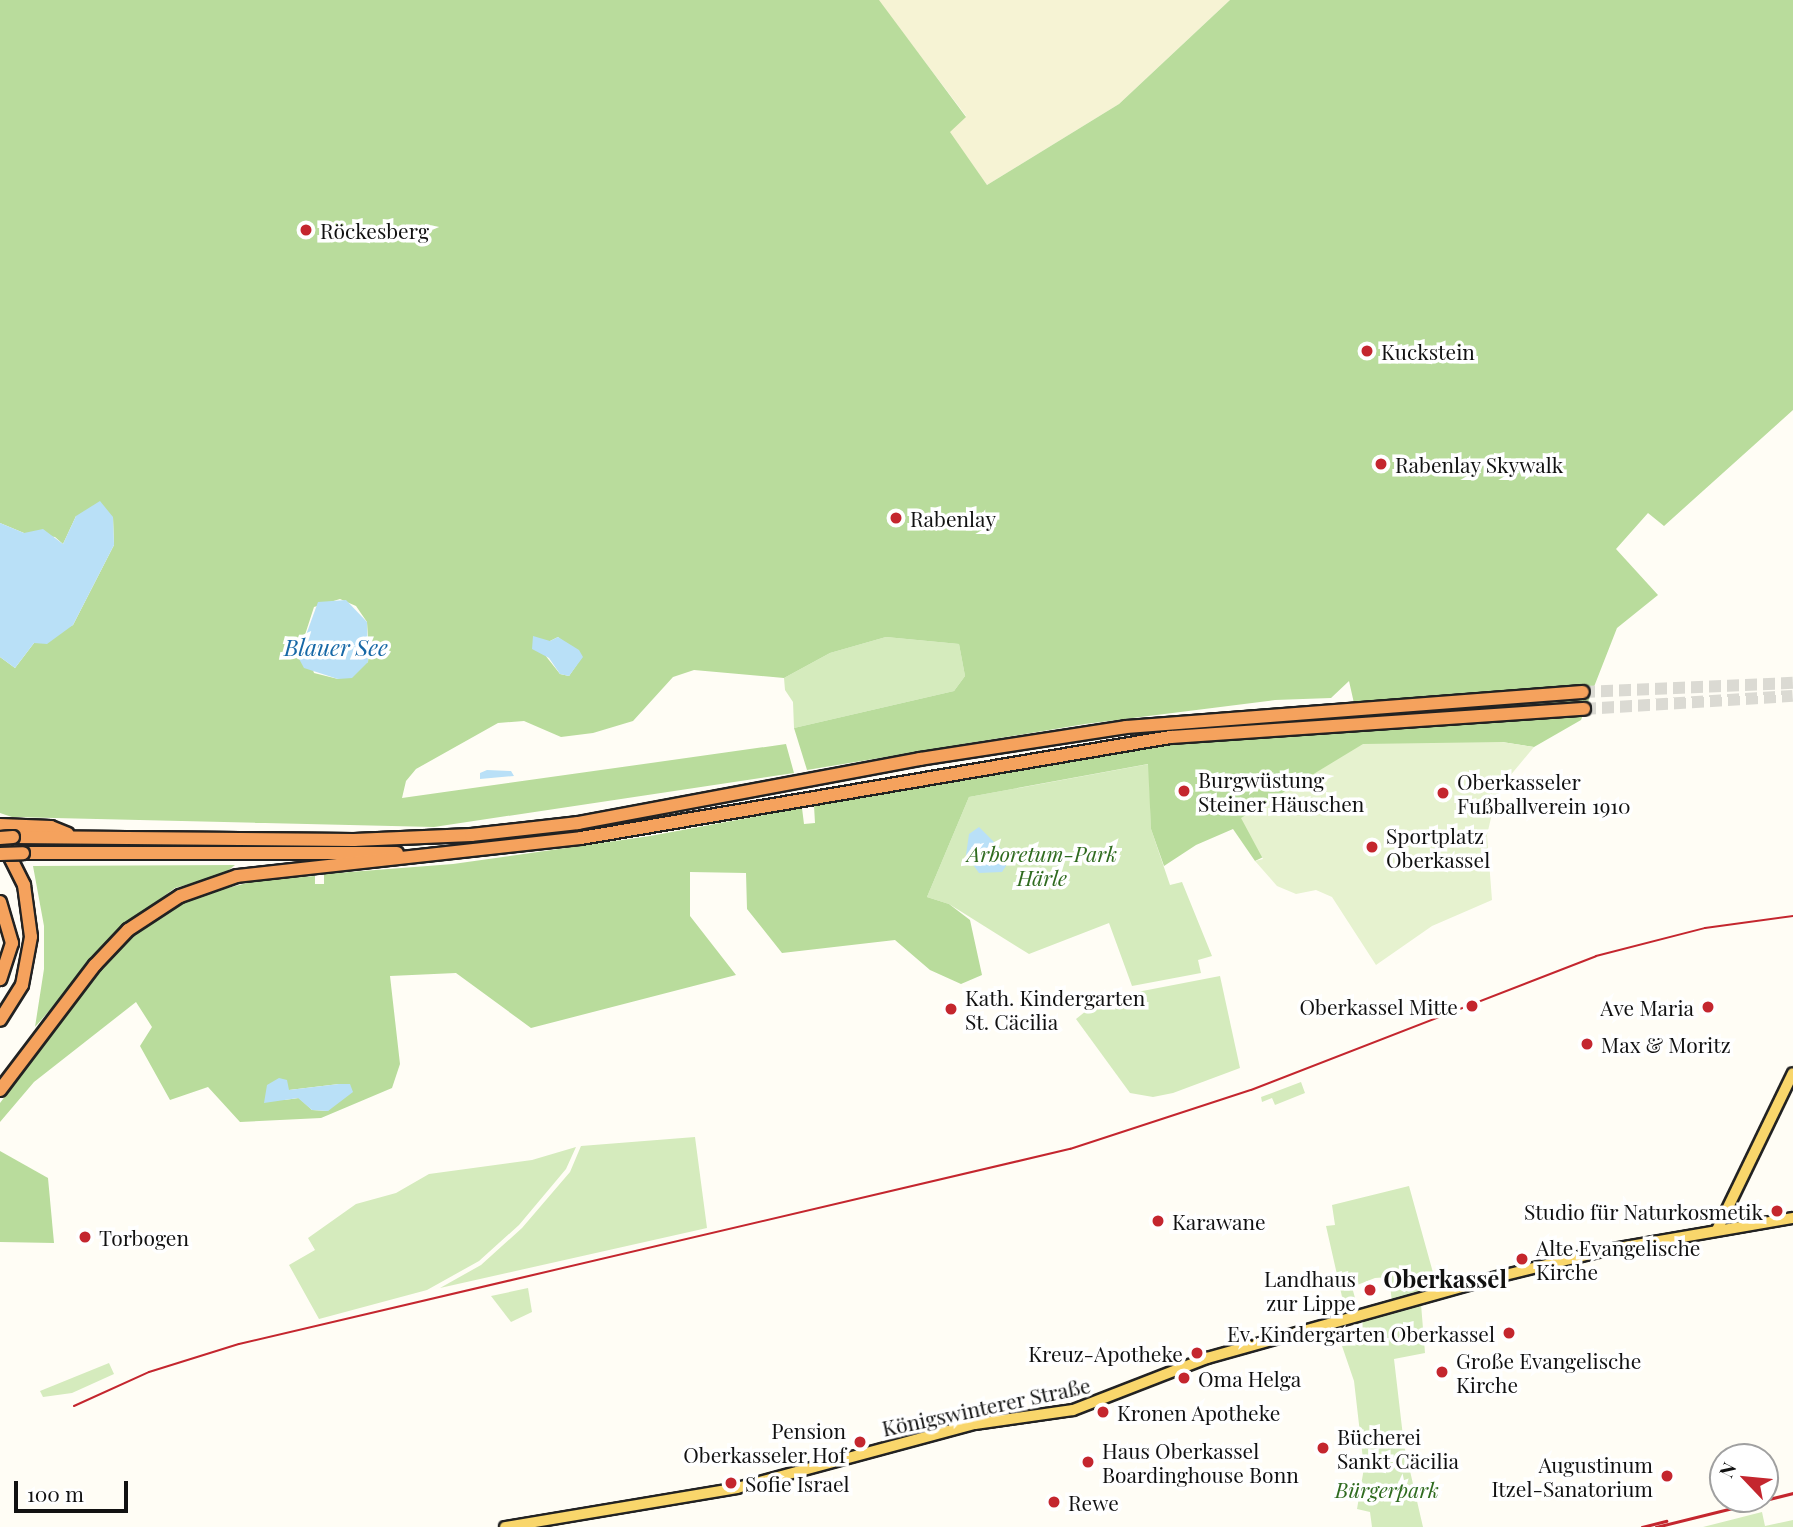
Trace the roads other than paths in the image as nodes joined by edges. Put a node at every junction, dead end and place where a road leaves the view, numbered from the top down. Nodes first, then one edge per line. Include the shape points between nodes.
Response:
1 (1583, 692) tunnel mouth
2 (1584, 709) tunnel mouth
3 (4, 833) edge
4 (488, 849) junction
5 (0, 854) edge
6 (0, 902) edge
7 (0, 979) edge
8 (0, 1020) edge
9 (1793, 1073) edge
10 (0, 1090) edge
11 (1793, 1218) edge
12 (1717, 1230) junction
13 (505, 1527) edge

1 - 3 highway via 1126,727 920,759 578,823 405,839 303,841
2 - 4 highway via 1170,737 581,838
3 - 8 highway via 24,885 31,937 22,985
4 - 5 highway, bridge via 314,855
4 - 10 highway via 275,870 194,890 154,911 116,941
6 - 7 highway via 12,943
9 - 12 main road
11 - 12 main road, Königswinterer Straße
12 - 13 main road, Königswinterer Straße via 1572,1258 1272,1339 1207,1358 1073,1410 975,1424 737,1488

